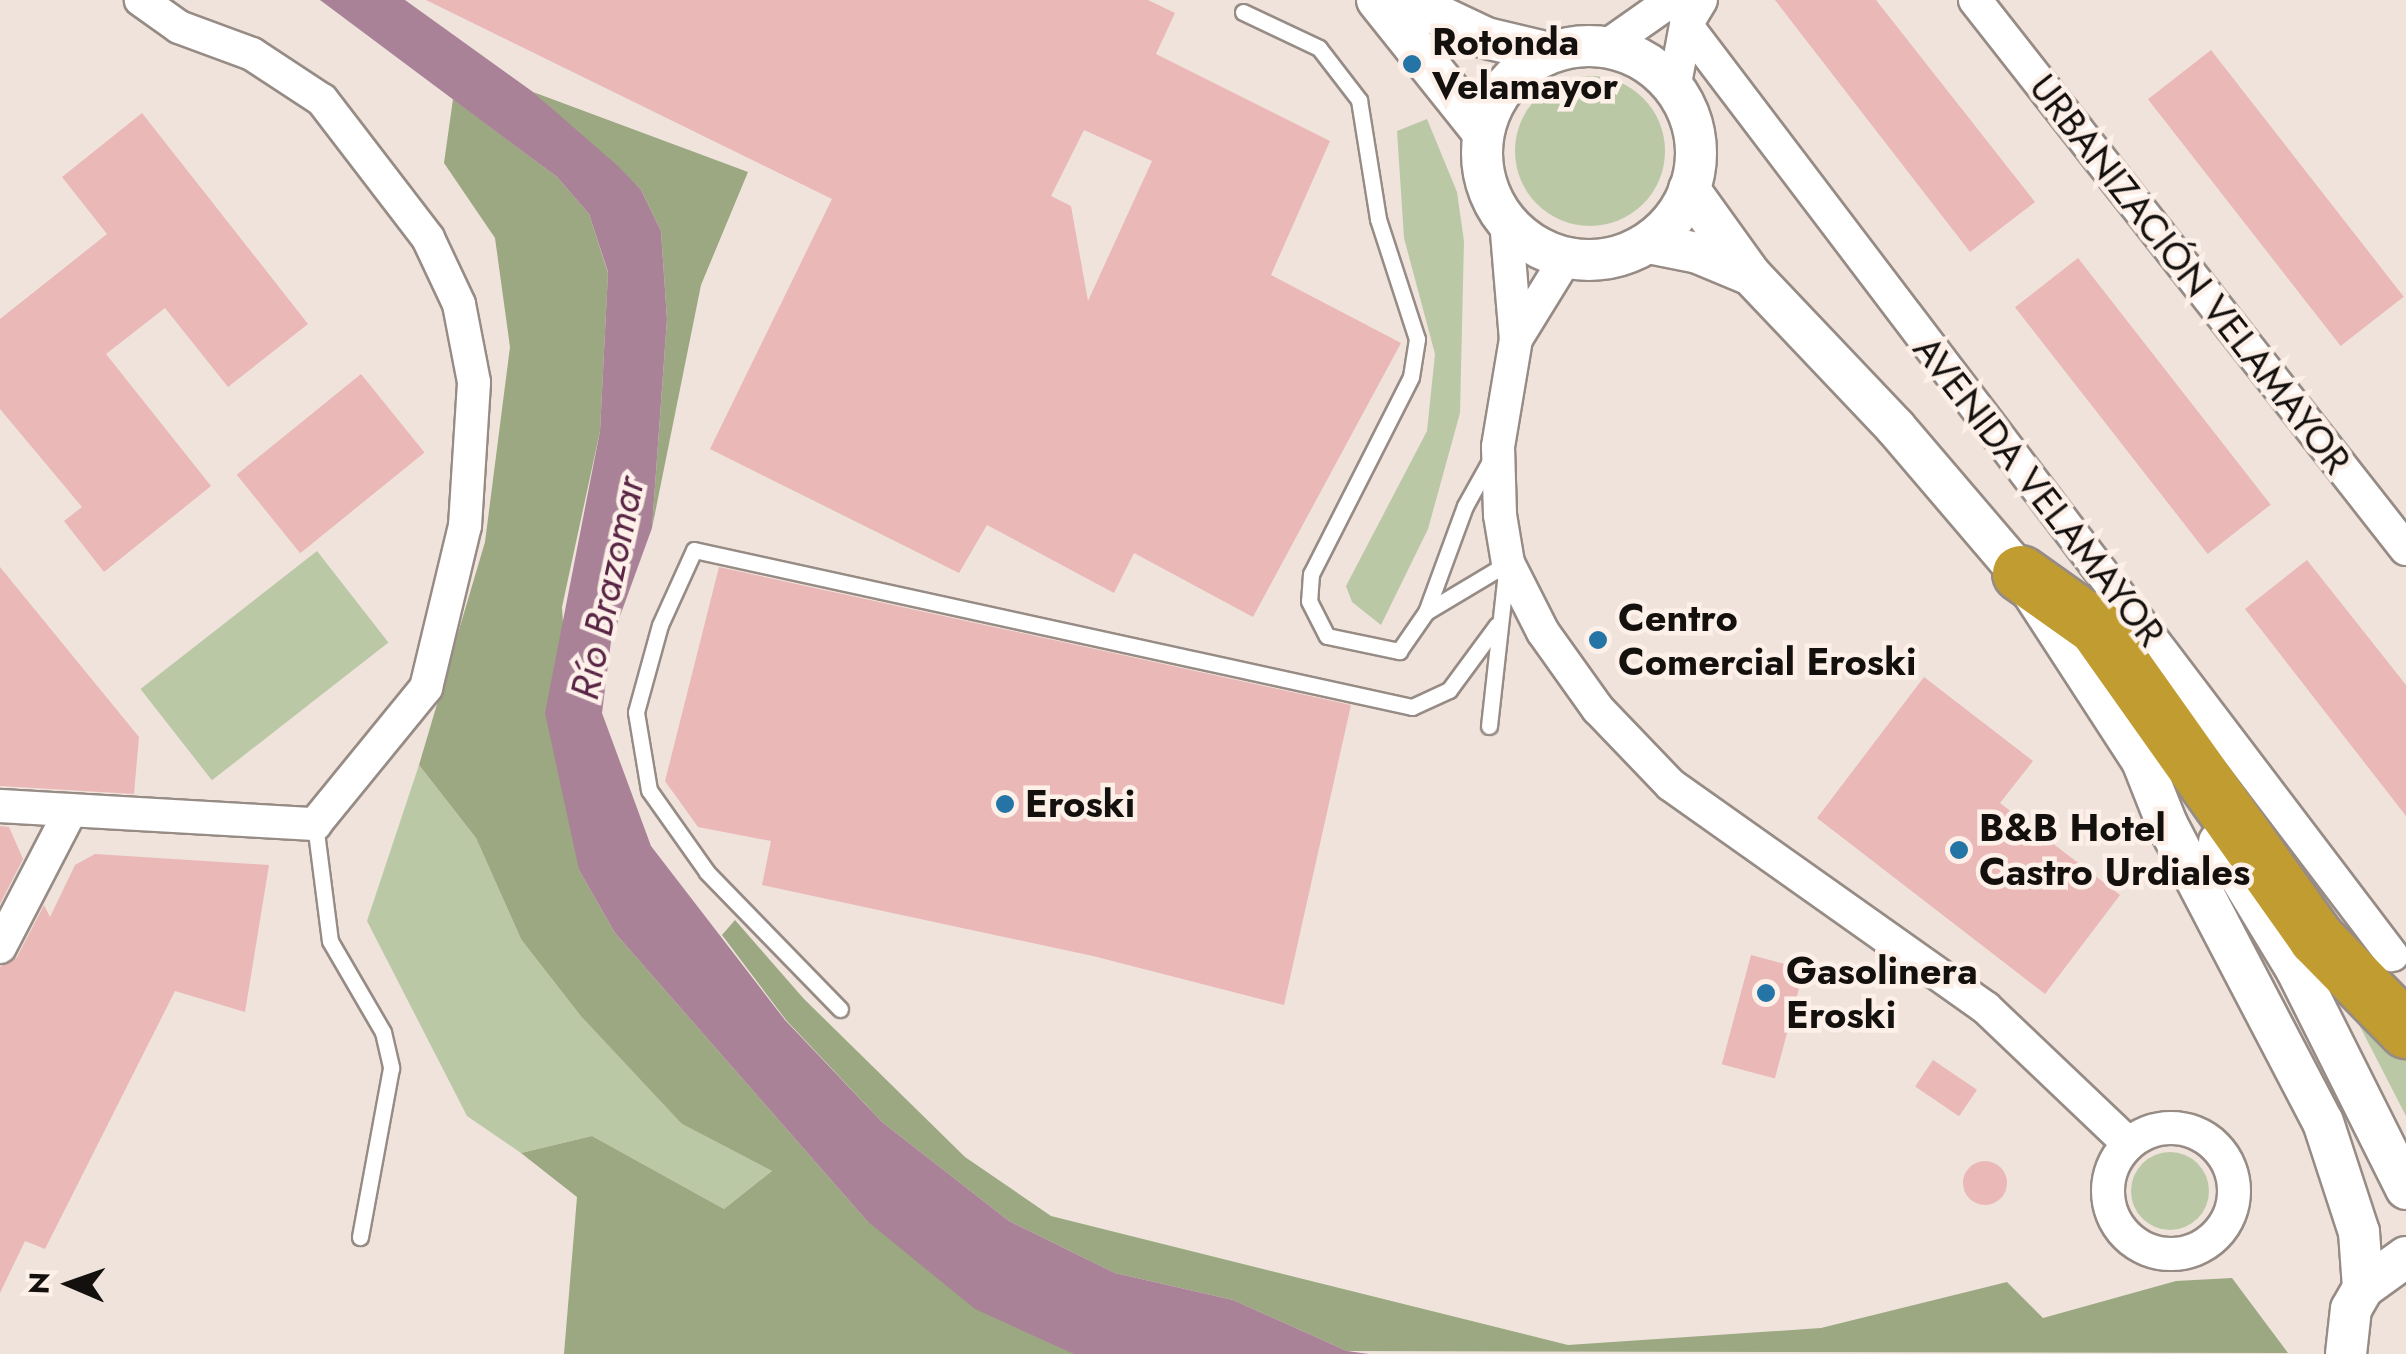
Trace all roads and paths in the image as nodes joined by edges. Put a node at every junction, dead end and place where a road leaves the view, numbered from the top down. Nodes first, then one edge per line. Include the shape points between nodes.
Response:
1 (142, 0) edge
2 (1377, 0) edge
3 (1406, 0) edge
4 (1975, 0) edge
5 (1686, 8) edge
6 (1244, 12) dead end
7 (1606, 47) junction
8 (1549, 54) junction
9 (1674, 89) junction
10 (1484, 133) junction
11 (1689, 189) junction
12 (1506, 222) junction
13 (1648, 243) junction
14 (1566, 258) junction
15 (1750, 274) junction
16 (1516, 338) junction
17 (1498, 447) junction
18 (2406, 548) edge
19 (1508, 563) junction
20 (2020, 573) junction
21 (1426, 612) junction
22 (1497, 625) junction
23 (1489, 726) dead end
24 (2142, 761) junction
25 (0, 806) edge
26 (71, 810) junction
27 (315, 824) junction
28 (0, 948) edge
29 (2392, 955) dead end
30 (840, 1009) dead end
31 (2406, 1030) edge
32 (2129, 1144) dead end
33 (2406, 1189) edge
34 (360, 1237) dead end
35 (2406, 1257) edge
36 (2363, 1288) junction
37 (2346, 1354) edge

1 - 27 street via 179,27 252,54 322,100 428,238 458,304 474,382 465,526 426,688
2 - 10 street
3 - 8 street via 1486,38
4 - 18 street, URBANIZACIÓN VELAMAYOR
5 - 7 street
5 - 9 street
5 - 29 street, AVENIDA VELAMAYOR
6 - 21 lane via 1319,48 1359,100 1378,219 1416,340 1411,377 1310,574 1309,601 1327,636 1399,651
7 - 8 street
7 - 9 street via 1655,69
8 - 10 street via 1518,72 1496,100
9 - 11 street via 1694,137
10 - 12 street via 1485,180
11 - 13 street
11 - 15 street, AVENIDA VELAMAYOR
12 - 14 street
12 - 16 street
13 - 14 street via 1608,259
13 - 15 street, AVENIDA VELAMAYOR
14 - 16 street
15 - 20 street, AVENIDA VELAMAYOR via 1896,428
16 - 17 street
17 - 19 street
17 - 21 lane via 1465,506
19 - 21 lane
19 - 22 lane
19 - 32 street via 1543,632 1640,757 1986,1008
20 - 24 street, AVENIDA VELAMAYOR
20 - 31 highway via 2096,627 2316,938
22 - 23 lane
22 - 30 lane via 1450,690 1412,707 694,550 660,625 636,712 649,790 707,872
24 - 33 street, AVENIDA VELAMAYOR via 2194,800 2296,969
24 - 36 street, AVENIDA VELAMAYOR via 2166,824 2282,1032 2324,1122 2359,1232
25 - 26 street
26 - 27 street
26 - 28 street
27 - 34 lane via 330,941 383,1032 392,1068
35 - 36 street
36 - 37 street via 2351,1309

